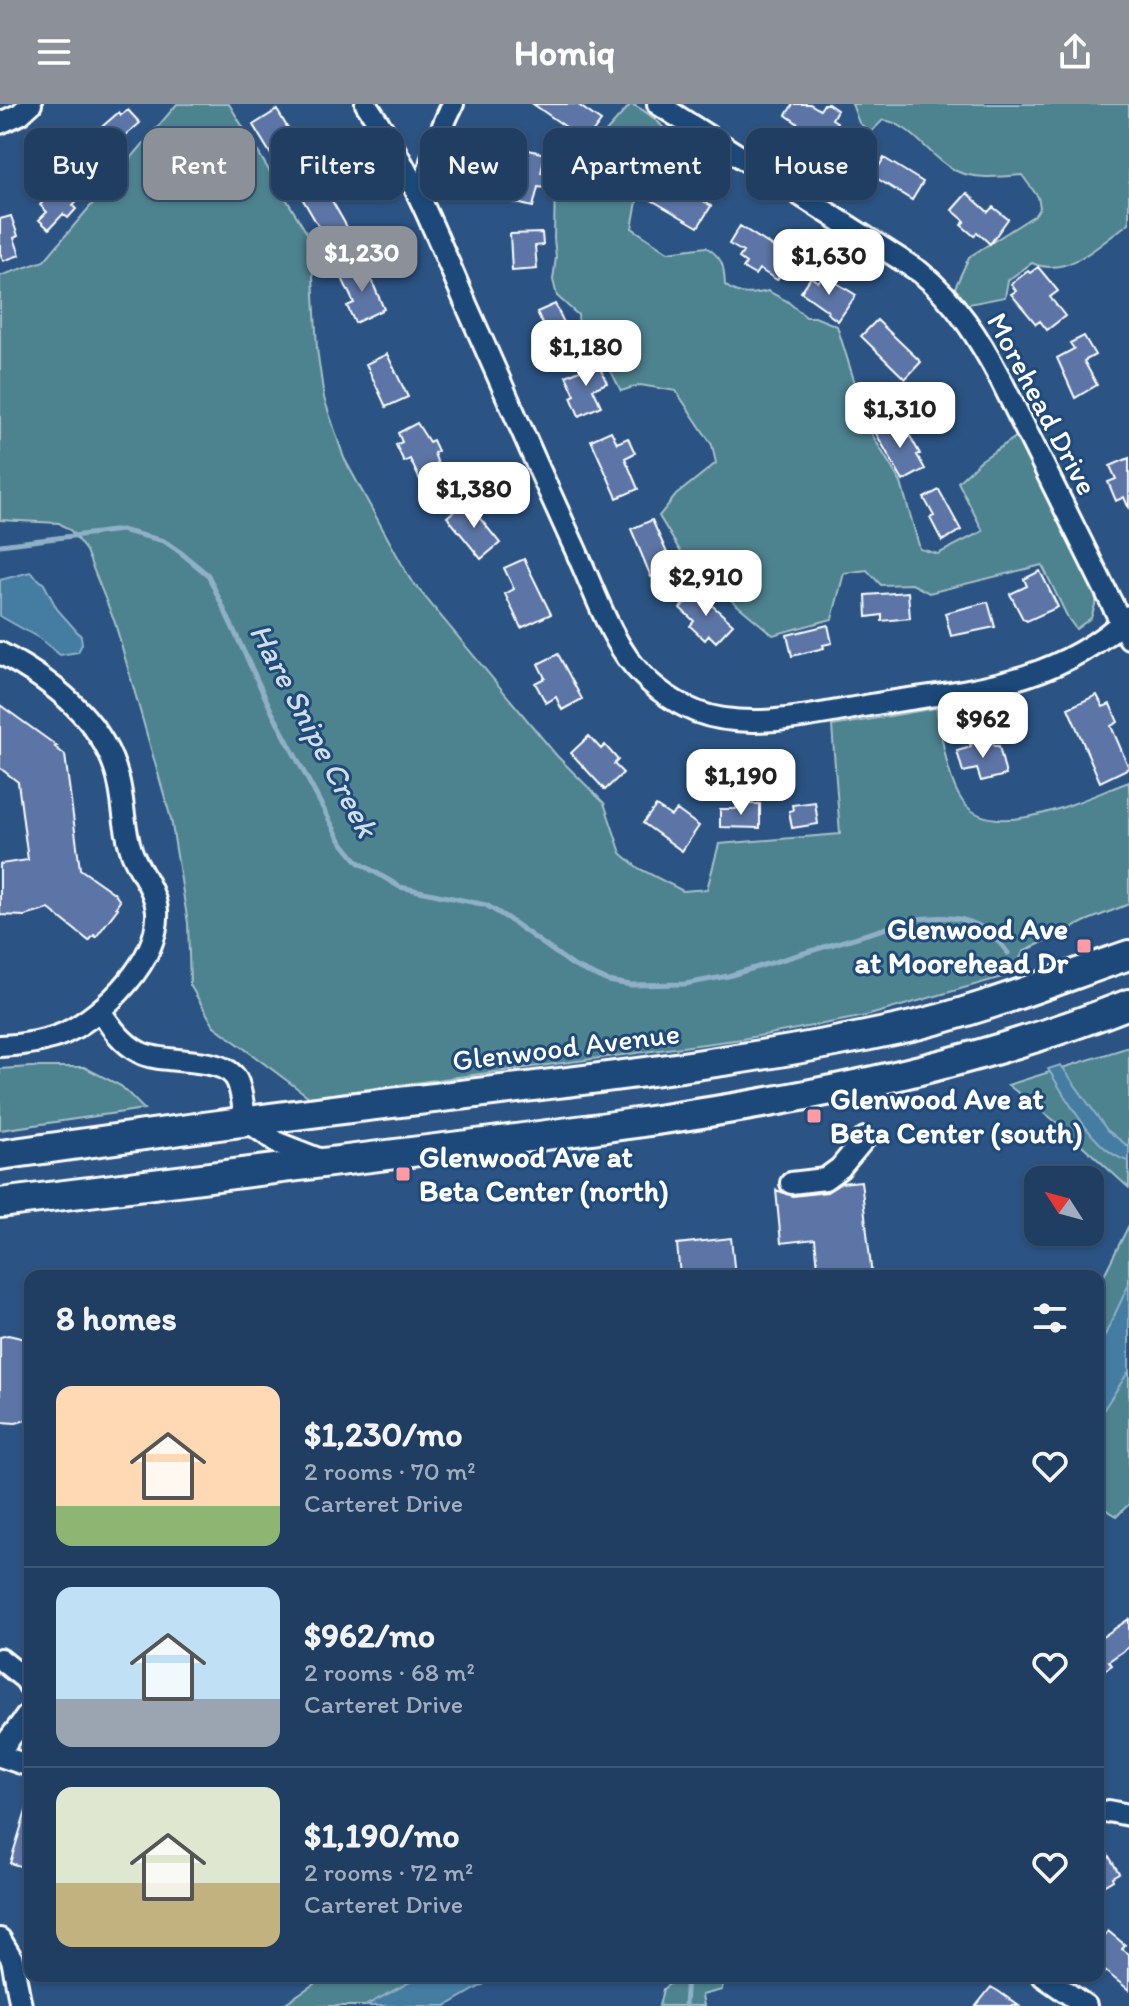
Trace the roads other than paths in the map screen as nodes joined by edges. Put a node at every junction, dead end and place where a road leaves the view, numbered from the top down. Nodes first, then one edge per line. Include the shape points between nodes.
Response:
1 (31, 104) edge
2 (366, 104) edge
3 (453, 104) edge
4 (658, 104) edge
5 (0, 123) edge
6 (422, 202) junction
7 (1126, 626) edge
8 (0, 653) edge
9 (1129, 955) edge
10 (1129, 1004) edge
11 (100, 1011) junction
12 (0, 1046) edge
13 (246, 1120) junction
14 (865, 1138) dead end
15 (0, 1155) edge
16 (326, 1162) junction
17 (791, 1183) dead end
18 (0, 1203) edge
19 (0, 1659) edge
20 (24, 1681) edge
21 (24, 1720) edge
22 (0, 1753) edge
23 (24, 1763) edge
24 (1104, 1812) edge
25 (1129, 1815) edge
26 (0, 1939) edge
27 (1052, 1982) edge
28 (21, 2006) edge
29 (1086, 2006) edge

1 - 5 street
2 - 6 street
3 - 6 street
4 - 7 street, Morehead Drive via 920,272 955,307 996,370
6 - 7 street via 606,617 624,653 662,695 737,722 948,694 1025,678
8 - 11 street via 45,681 100,735 119,779 131,852 153,895 157,911 151,943 125,985
9 - 13 highway, Glenwood Avenue via 901,1029 654,1071
10 - 16 highway via 945,1065 846,1088 631,1125
11 - 12 street via 64,1033
11 - 13 street via 141,1053 226,1070 238,1081
13 - 15 highway, Glenwood Avenue
13 - 16 street via 278,1143
14 - 17 street via 825,1179
16 - 18 highway
19 - 20 street
21 - 22 street
22 - 23 street
24 - 25 street
26 - 28 street via 12,1959
27 - 29 street

